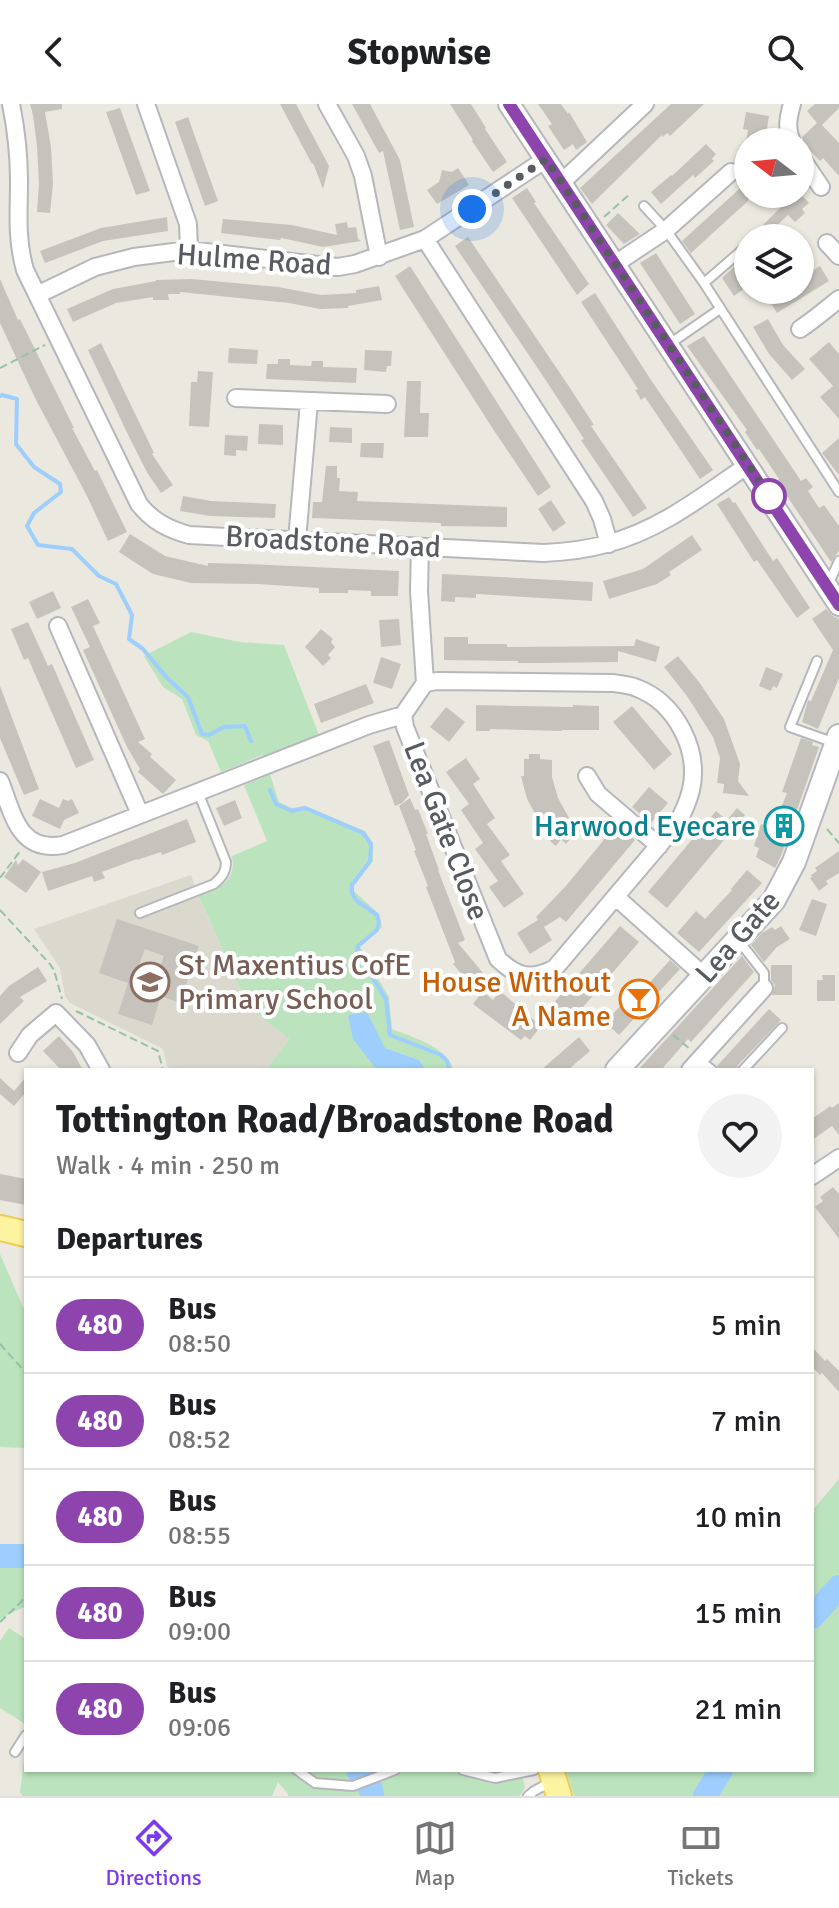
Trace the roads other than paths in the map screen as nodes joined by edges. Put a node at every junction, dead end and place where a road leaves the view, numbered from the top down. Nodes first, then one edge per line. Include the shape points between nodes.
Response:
1 (11, 104) edge
2 (146, 104) edge
3 (327, 104) edge
4 (509, 104) edge
5 (645, 104) edge
6 (792, 104) edge
7 (788, 128) edge
8 (546, 159) junction
9 (731, 172) dead end
10 (814, 179) edge
11 (562, 182) junction
12 (821, 187) dead end
13 (644, 206) dead end
14 (666, 230) junction
15 (425, 239) junction
16 (827, 243) dead end
17 (189, 250) junction
18 (839, 256) edge
19 (379, 257) junction
20 (734, 257) edge
21 (615, 264) junction
22 (704, 283) junction
23 (37, 295) junction
24 (839, 299) edge
25 (720, 309) junction
26 (800, 329) dead end
27 (668, 345) junction
28 (236, 398) dead end
29 (309, 402) junction
30 (387, 404) dead end
31 (748, 465) junction
32 (839, 492) edge
33 (297, 540) junction
34 (609, 544) junction
35 (420, 547) junction
36 (839, 561) edge
37 (827, 587) junction
38 (839, 605) edge
39 (58, 626) dead end
40 (817, 661) dead end
41 (425, 683) junction
42 (403, 715) junction
43 (838, 741) edge
44 (587, 776) dead end
45 (0, 781) edge
46 (198, 791) junction
47 (140, 814) junction
48 (659, 846) junction
49 (616, 897) junction
50 (140, 913) dead end
51 (738, 940) junction
52 (704, 976) junction
53 (764, 988) joint
54 (782, 1028) dead end
55 (18, 1053) dead end
56 (700, 1064) edge
57 (100, 1068) edge
58 (619, 1068) edge
59 (745, 1068) edge
60 (839, 1158) edge
61 (814, 1175) edge
62 (0, 1228) edge
63 (24, 1234) edge
64 (24, 1738) edge
65 (15, 1752) dead end
66 (300, 1772) edge
67 (390, 1772) edge
68 (471, 1772) edge
69 (550, 1779) edge
70 (528, 1796) edge

1 - 23 street, Broadstone Road via 19,156 20,252
2 - 17 street via 188,224
3 - 19 street via 363,176
4 - 8 street
5 - 11 street
6 - 7 street
8 - 11 street
8 - 15 street, Hulme Road
9 - 14 street
10 - 12 street
11 - 21 street
13 - 14 lane
14 - 21 street
14 - 22 lane
15 - 19 street, Hulme Road
15 - 34 street via 594,501
16 - 18 street
17 - 19 street, Hulme Road via 338,267
17 - 23 street, Hulme Road via 95,267
20 - 22 lane
21 - 27 street
22 - 25 lane
23 - 33 street, Broadstone Road via 148,515 189,535
24 - 26 street
25 - 27 lane
25 - 32 lane
27 - 31 street
28 - 29 street
29 - 30 street
29 - 33 street
31 - 34 street, Broadstone Road via 664,521
31 - 37 street
33 - 35 street, Broadstone Road
34 - 35 street, Broadstone Road via 544,553
35 - 41 street
36 - 37 lane
37 - 38 street
39 - 47 street
40 - 43 lane via 790,727
41 - 42 street, Lea Gate Close
41 - 48 street, Lea Gate Close via 613,683 652,697 684,731 693,768 686,807
42 - 46 street
42 - 49 street, Lea Gate Close via 491,944 508,969 532,976 555,968
43 - 51 main road, Lea Gate via 785,883
44 - 48 street via 598,794
45 - 47 street via 18,826 28,840 44,846 63,845
46 - 47 street
46 - 50 lane via 226,870 214,884
48 - 49 street, Lea Gate Close
49 - 52 street
51 - 52 main road, Lea Gate
51 - 53 lane via 764,973
52 - 58 main road, Lea Gate
53 - 56 street
54 - 59 lane
55 - 57 street via 56,1013 87,1045
60 - 61 street
62 - 63 main road
64 - 65 lane
66 - 67 lane via 315,1783 353,1786
68 - 69 lane
69 - 70 lane

